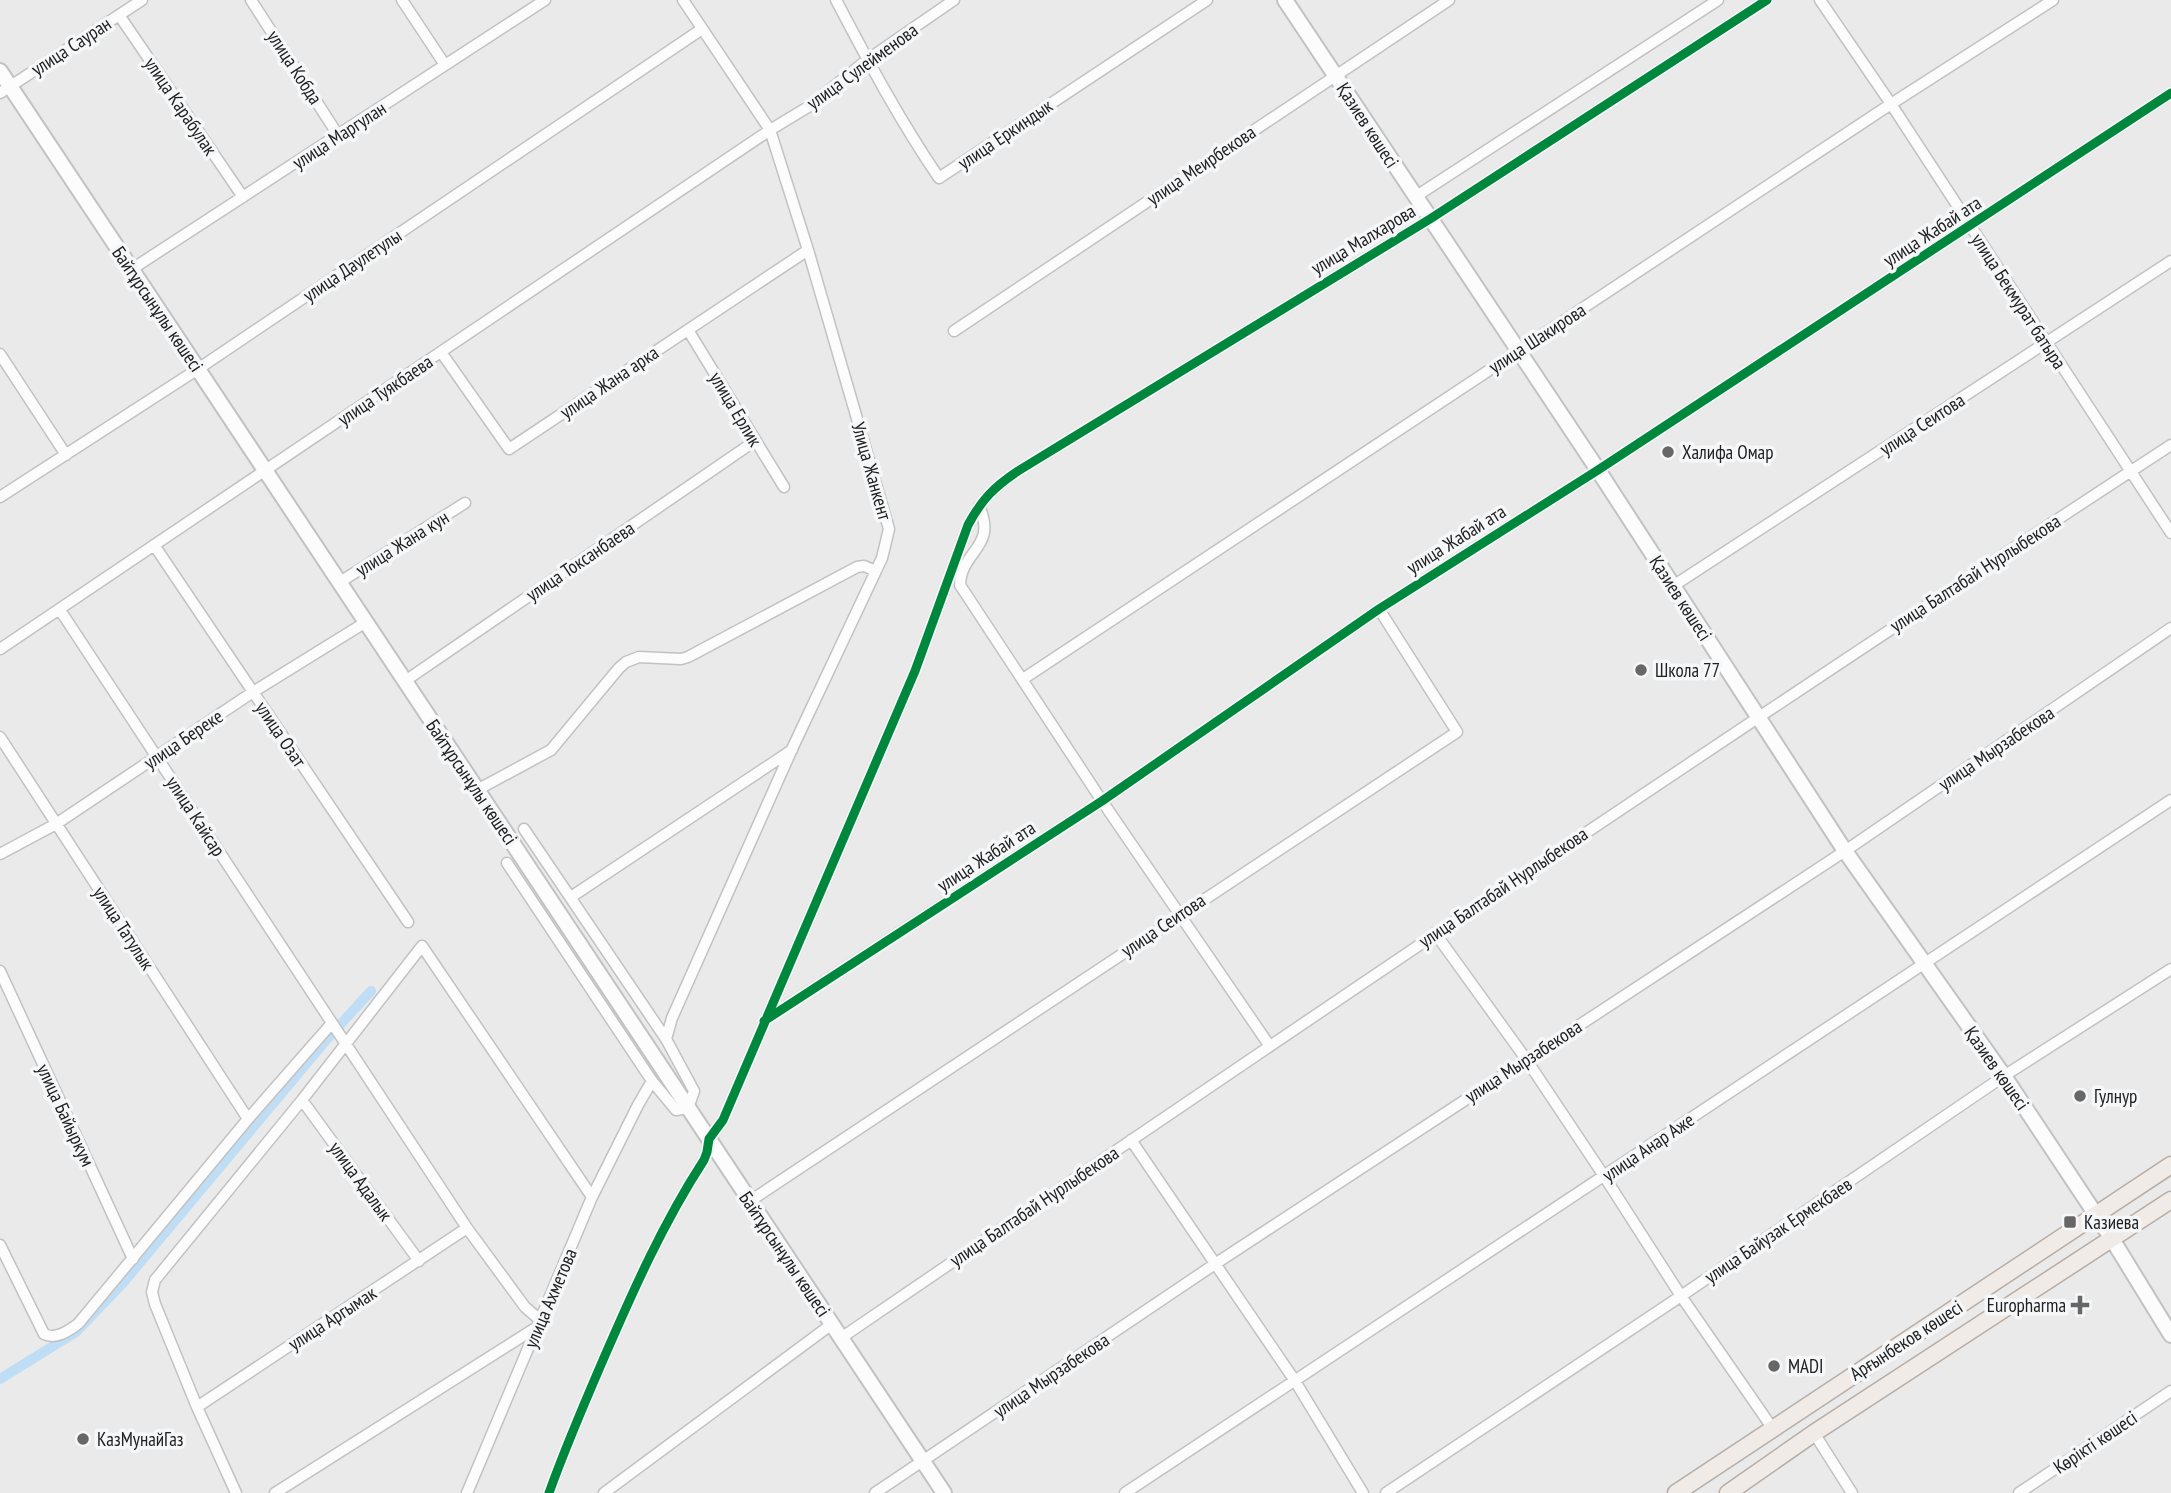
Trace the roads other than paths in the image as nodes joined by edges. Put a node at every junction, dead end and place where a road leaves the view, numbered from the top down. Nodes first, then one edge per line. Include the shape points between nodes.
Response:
1 (142, 0) edge
2 (251, 0) edge
3 (402, 0) edge
4 (544, 0) edge
5 (683, 0) edge
6 (836, 0) edge
7 (954, 0) edge
8 (1206, 0) edge
9 (1285, 0) edge
10 (1449, 0) edge
11 (1717, 0) edge
12 (1766, 0) edge
13 (1820, 0) edge
14 (2053, 0) edge
15 (119, 15) junction
16 (702, 29) junction
17 (867, 60) junction
18 (445, 65) junction
19 (0, 71) edge
20 (1335, 75) junction
21 (5, 89) edge
22 (2171, 93) edge
23 (1891, 104) junction
24 (770, 130) junction
25 (338, 135) junction
26 (243, 197) junction
27 (1415, 197) junction
28 (1430, 219) junction
29 (1971, 226) junction
30 (808, 250) junction
31 (2171, 261) edge
32 (132, 269) junction
33 (688, 330) junction
34 (954, 331) dead end
35 (2046, 343) junction
36 (1518, 351) junction
37 (441, 352) junction
38 (0, 354) edge
39 (198, 369) junction
40 (755, 441) junction
41 (2171, 445) edge
42 (66, 455) junction
43 (265, 470) junction
44 (1598, 471) junction
45 (2131, 471) junction
46 (783, 487) dead end
47 (0, 497) edge
48 (465, 503) dead end
49 (979, 506) junction
50 (2171, 533) edge
51 (154, 545) junction
52 (876, 571) junction
53 (340, 582) junction
54 (1673, 586) junction
55 (1379, 608) junction
56 (60, 610) junction
57 (366, 622) junction
58 (2171, 628) edge
59 (0, 649) edge
60 (1023, 679) junction
61 (405, 681) junction
62 (253, 692) junction
63 (1758, 716) junction
64 (0, 737) edge
65 (792, 749) junction
66 (157, 757) junction
67 (477, 790) junction
68 (2171, 800) edge
69 (1102, 801) junction
70 (56, 824) junction
71 (524, 829) dead end
72 (1845, 851) junction
73 (0, 854) edge
74 (507, 863) dead end
75 (571, 897) junction
76 (1180, 914) junction
77 (408, 922) dead end
78 (1435, 933) junction
79 (1924, 964) junction
80 (2171, 969) edge
81 (1, 976) edge
82 (764, 1021) junction
83 (332, 1023) junction
84 (666, 1039) junction
85 (345, 1042) junction
86 (1269, 1045) junction
87 (1526, 1059) junction
88 (2004, 1076) junction
89 (652, 1081) junction
90 (302, 1100) junction
91 (688, 1108) junction
92 (248, 1119) junction
93 (709, 1139) junction
94 (1131, 1140) junction
95 (2171, 1166) edge
96 (1604, 1176) junction
97 (592, 1197) junction
98 (2171, 1200) edge
99 (750, 1201) junction
100 (2096, 1215) junction
101 (467, 1228) junction
102 (2112, 1239) junction
103 (0, 1245) edge
104 (133, 1259) junction
105 (419, 1261) junction
106 (1215, 1264) junction
107 (1681, 1296) junction
108 (539, 1323) junction
109 (832, 1324) junction
110 (2171, 1335) edge
111 (841, 1338) junction
112 (1295, 1381) junction
113 (2171, 1391) edge
114 (197, 1407) junction
115 (1773, 1429) junction
116 (1814, 1433) junction
117 (923, 1461) junction
118 (236, 1493) edge
119 (275, 1493) edge
120 (467, 1493) edge
121 (549, 1493) edge
122 (604, 1493) edge
123 (875, 1493) edge
124 (944, 1493) edge
125 (1125, 1493) edge
126 (1363, 1493) edge
127 (1385, 1493) edge
128 (1676, 1493) edge
129 (1728, 1493) edge
130 (1852, 1493) edge
131 (2020, 1493) edge

1 - 15 street, улица Сауран
2 - 25 street, улица Кобда
3 - 18 street
4 - 18 street, улица Маргулан
5 - 16 street, Улица Жанкент
6 - 17 street, улица Еркиндык
7 - 17 street, улица Сулейменова
8 - 17 street, улица Еркиндык via 939,178
9 - 20 main road, Қазиев көшесі
10 - 20 street, улица Меирбекова
11 - 27 street, улица Малхарова
12 - 28 street, улица Малхарова
13 - 23 street, улица Бекмурат батыра
14 - 23 street, улица Шакирова
15 - 21 street, улица Сауран
15 - 26 street, улица Карабулак
16 - 24 street, Улица Жанкент
16 - 39 street, улица Даулетулы
17 - 24 street, улица Сулейменова via 808,107
18 - 25 street, улица Маргулан
19 - 21 main road, Байтұрсынұлы көшесі
20 - 27 main road, Қазиев көшесі
20 - 34 street, улица Меирбекова
21 - 32 main road, Байтұрсынұлы көшесі
22 - 29 street, улица Жабай ата
23 - 29 street, улица Бекмурат батыра
23 - 36 street, улица Шакирова
24 - 30 street, Улица Жанкент
24 - 37 street, улица Туякбаева
25 - 26 street, улица Маргулан
26 - 32 street, улица Маргулан
27 - 28 main road, Қазиев көшесі
28 - 36 main road, Қазиев көшесі
28 - 49 street, улица Малхарова via 996,485
29 - 35 street, улица Бекмурат батыра
29 - 44 street, улица Жабай ата
30 - 33 street, улица Жана арка
30 - 52 street, Улица Жанкент via 889,529
31 - 35 street, улица Сеитова
32 - 39 main road, Байтұрсынұлы көшесі
33 - 37 street, улица Жана арка via 509,449
33 - 40 street, улица Ерлик
35 - 45 street, улица Бекмурат батыра
35 - 54 street, улица Сеитова
36 - 44 main road, Қазиев көшесі
36 - 60 street, улица Шакирова
37 - 43 street, улица Туякбаева
38 - 42 street
39 - 42 street, улица Даулетулы
39 - 43 main road, Байтұрсынұлы көшесі
40 - 46 street, улица Ерлик
40 - 61 street, улица Токсанбаева
41 - 45 street, улица Балтабай Нурлыбекова
42 - 47 street, улица Даулетулы
43 - 51 street, улица Туякбаева
43 - 53 main road, Байтұрсынұлы көшесі
44 - 54 main road, Қазиев көшесі
44 - 55 street, улица Жабай ата
45 - 50 street, улица Бекмурат батыра
45 - 63 street, улица Балтабай Нурлыбекова
48 - 53 street, улица Жана кун
49 - 60 street via 984,539 964,566 960,585
49 - 82 street, улица Малхарова via 915,671
51 - 56 street, улица Туякбаева
51 - 62 street, улица Озат
52 - 65 street, Улица Жанкент
52 - 67 street via 857,567 688,657 633,658 551,750
53 - 57 main road, Байтұрсынұлы көшесі
54 - 63 main road, Қазиев көшесі
55 - 69 street, улица Жабай ата
55 - 76 street, улица Сеитова via 1457,732
56 - 59 street, улица Туякбаева
56 - 66 street, улица Кайсар
57 - 61 main road, Байтұрсынұлы көшесі
57 - 62 street, улица Береке
58 - 72 street, улица Мырзабекова
60 - 69 street
61 - 67 main road, Байтұрсынұлы көшесі
62 - 66 street, улица Береке
62 - 77 street, улица Озат
63 - 72 main road, Қазиев көшесі
63 - 78 street, улица Балтабай Нурлыбекова
64 - 70 street, улица Татулык
65 - 75 street
65 - 84 street, Улица Жанкент
66 - 70 street, улица Береке
66 - 83 street, улица Кайсар
67 - 91 main road, Байтұрсынұлы көшесі
68 - 79 street, улица Анар Аже
69 - 76 street
69 - 82 street, улица Жабай ата
70 - 73 street, улица Береке
70 - 92 street, улица Татулык
71 - 75 street
72 - 79 main road, Қазиев көшесі
72 - 87 street, улица Мырзабекова
74 - 89 street
75 - 84 street
76 - 86 street
76 - 99 street, улица Сеитова
78 - 86 street, улица Балтабай Нурлыбекова
78 - 87 street
79 - 88 main road, Қазиев көшесі
79 - 96 street, улица Анар Аже
80 - 88 street, улица Байузак Ермекбаев
81 - 104 street, улица Байыркум
82 - 93 street, улица Малхарова via 723,1120
83 - 85 street, улица Кайсар
83 - 92 street
84 - 91 street via 694,1091
85 - 90 street
85 - 97 street via 422,946
85 - 101 street
86 - 94 street, улица Балтабай Нурлыбекова
87 - 96 street
87 - 106 street, улица Мырзабекова
88 - 100 main road, Қазиев көшесі
88 - 107 street, улица Байузак Ермекбаев
89 - 91 street via 676,1111
89 - 97 street, улица Ахметова
90 - 105 street, улица Адалык
90 - 114 street via 155,1280 155,1304
91 - 93 main road, Байтұрсынұлы көшесі
92 - 104 street
93 - 99 main road, Байтұрсынұлы көшесі
93 - 121 street, улица Малхарова via 704,1160 663,1228 613,1336
94 - 106 street
94 - 111 street, улица Балтабай Нурлыбекова
95 - 100 main road, Арғынбеков көшесі
96 - 107 street
96 - 112 street, улица Анар Аже
97 - 108 street, улица Ахметова
98 - 102 main road, Арғынбеков көшесі
99 - 109 main road, Байтұрсынұлы көшесі
100 - 102 main road, Қазиев көшесі
100 - 115 main road, Арғынбеков көшесі
101 - 105 street, улица Аргымак
101 - 108 street
102 - 110 main road, Қазиев көшесі
102 - 116 main road, Арғынбеков көшесі
103 - 104 street via 44,1334 54,1336 78,1324
105 - 114 street, улица Аргымак
106 - 112 street
106 - 117 street, улица Мырзабекова
107 - 115 street
107 - 127 street, улица Байузак Ермекбаев
108 - 119 street
108 - 120 street, улица Ахметова
109 - 111 main road, Байтұрсынұлы көшесі
109 - 122 street
111 - 117 main road, Байтұрсынұлы көшесі
112 - 125 street, улица Анар Аже
112 - 126 street
113 - 131 street, Көрікті көшесі
114 - 118 street
115 - 128 main road, Арғынбеков көшесі
116 - 129 main road, Арғынбеков көшесі
116 - 130 street
117 - 123 street, улица Мырзабекова
117 - 124 main road, Байтұрсынұлы көшесі

